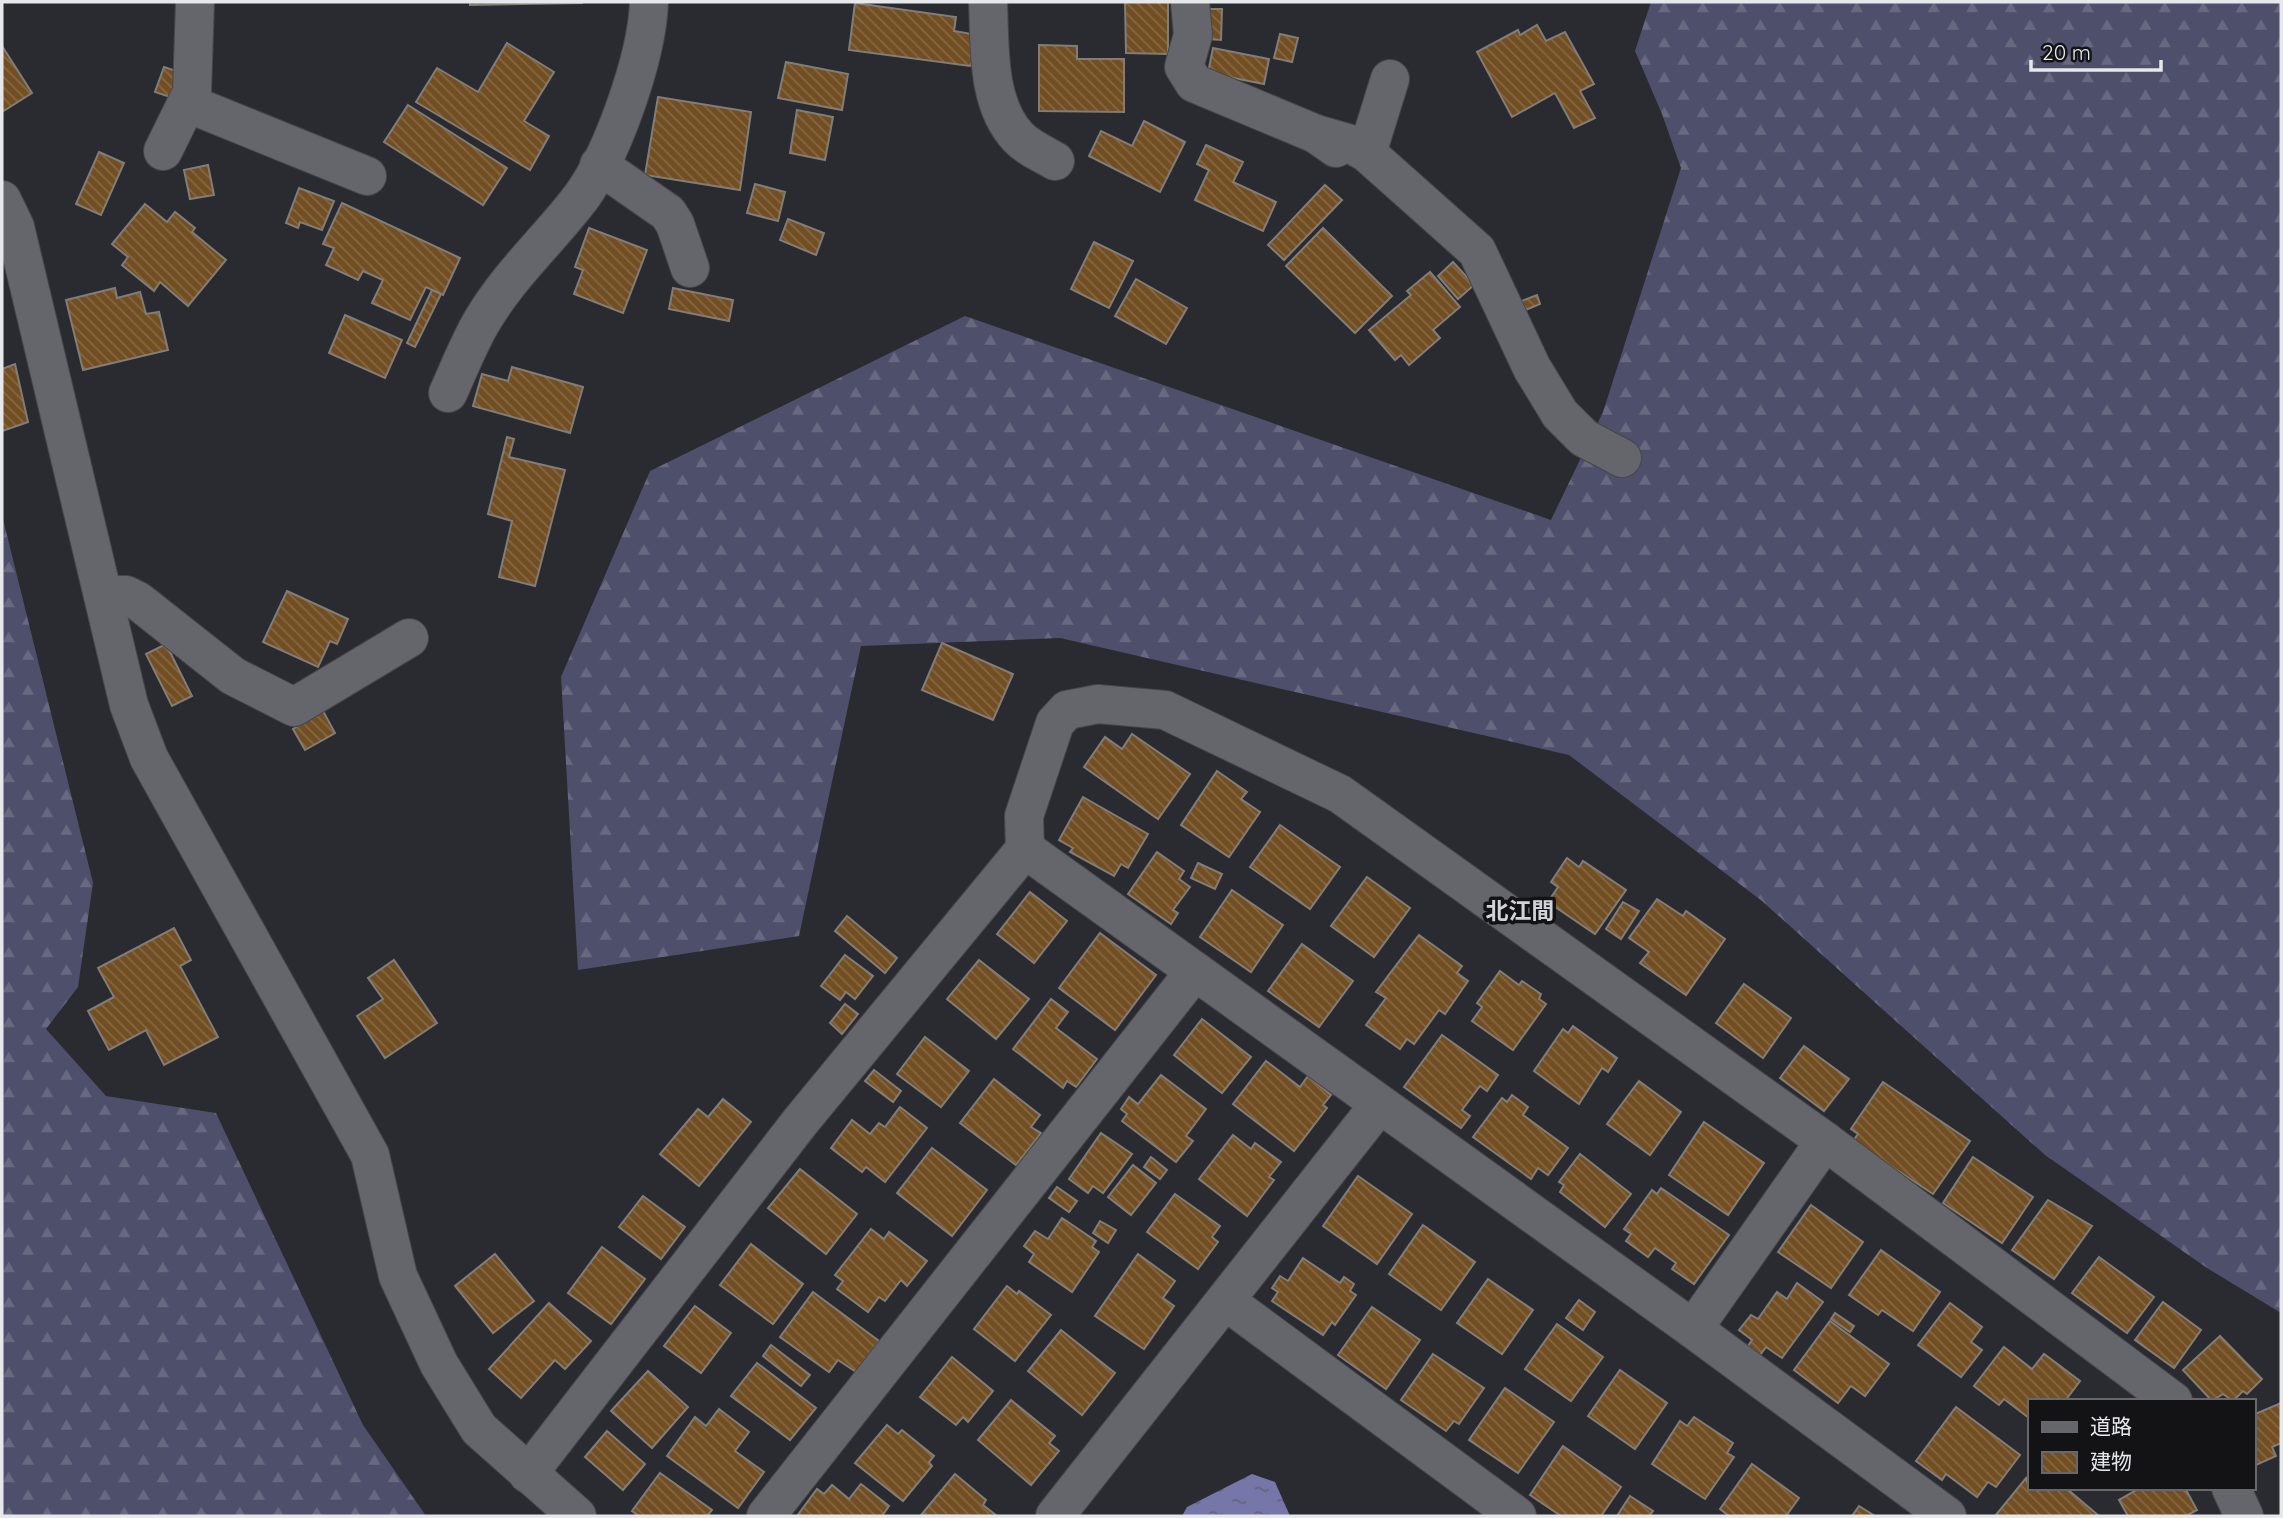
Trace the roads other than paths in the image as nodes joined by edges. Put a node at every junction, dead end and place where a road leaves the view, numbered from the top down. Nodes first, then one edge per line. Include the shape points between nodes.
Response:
1 (195, 2) edge
2 (649, 2) edge
3 (988, 2) edge
4 (1190, 2) edge
5 (1390, 79) dead end
6 (187, 103) junction
7 (163, 150) dead end
8 (1055, 161) dead end
9 (1366, 164) junction
10 (599, 165) junction
11 (367, 176) dead end
12 (2, 200) edge
13 (690, 268) dead end
14 (448, 393) dead end
15 (1622, 458) dead end
16 (103, 594) junction
17 (408, 638) dead end
18 (1025, 849) junction
19 (1195, 971) junction
20 (1379, 1105) junction
21 (1825, 1141) junction
22 (1227, 1301) junction
23 (1693, 1329) junction
24 (2170, 1399) edge
25 (528, 1474) junction
26 (2232, 1490) edge
27 (577, 1516) edge
28 (766, 1516) edge
29 (1055, 1516) edge
30 (1517, 1516) edge
31 (1947, 1516) edge
32 (2244, 1516) edge

1 - 6 street via 193,72
2 - 10 street via 642,49
3 - 8 street via 994,84 1005,119 1019,139
4 - 9 street via 1194,35 1184,67 1194,83 1316,135
5 - 9 street
6 - 7 street
6 - 11 street
9 - 15 street via 1478,251 1532,368 1560,414 1584,438
10 - 13 street via 668,214
10 - 14 street via 576,205 525,260 482,321
12 - 16 street via 15,227
16 - 17 street via 126,595 138,601 233,676 294,706
16 - 25 street via 129,705 149,758 370,1156 398,1276 439,1364 479,1429
18 - 19 street
18 - 21 street via 1024,816 1055,723 1067,710 1098,704 1166,710 1340,794
18 - 25 street via 800,1122
19 - 20 street
19 - 28 street
20 - 22 street
20 - 23 street
21 - 23 street
21 - 24 street
22 - 29 street
22 - 30 street
23 - 31 street
25 - 27 street
26 - 32 street

